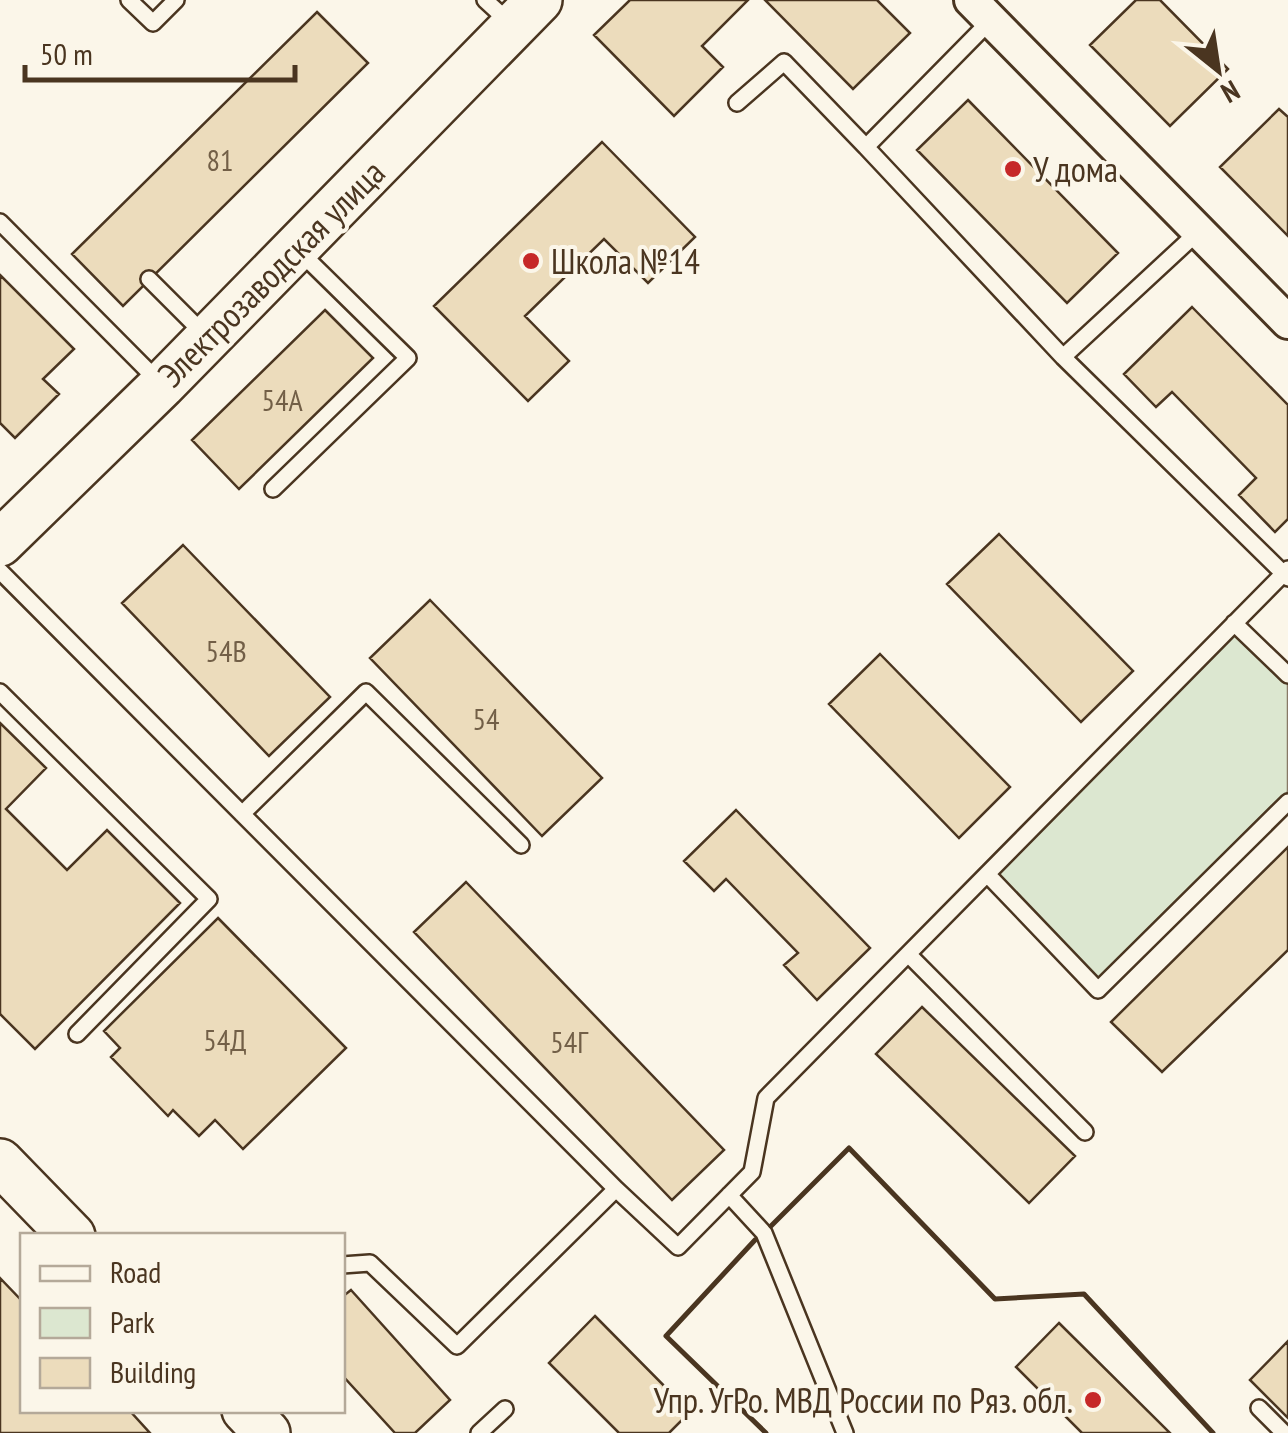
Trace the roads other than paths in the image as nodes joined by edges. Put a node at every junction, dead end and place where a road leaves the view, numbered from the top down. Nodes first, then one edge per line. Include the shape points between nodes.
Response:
1 (129, 0) edge
2 (176, 0) edge
3 (512, 9) edge
4 (981, 10) edge
5 (737, 103) dead end
6 (866, 147) junction
7 (0, 222) edge
8 (1199, 231) junction
9 (296, 248) junction
10 (149, 279) dead end
11 (1288, 322) edge
12 (208, 338) junction
13 (1063, 357) junction
14 (162, 385) junction
15 (273, 489) dead end
16 (9, 528) edge
17 (0, 570) edge
18 (1286, 573) edge
19 (1234, 623) junction
20 (1288, 676) edge
21 (0, 692) edge
22 (1288, 802) edge
23 (242, 814) junction
24 (521, 844) dead end
25 (987, 874) junction
26 (908, 954) junction
27 (77, 1034) dead end
28 (1084, 1132) dead end
29 (0, 1162) edge
30 (616, 1189) junction
31 (729, 1195) junction
32 (69, 1233) edge
33 (345, 1265) edge
34 (1259, 1408) dead end
35 (505, 1410) dead end
36 (248, 1413) edge
37 (267, 1433) edge
38 (479, 1433) edge
39 (845, 1433) edge
40 (1284, 1433) edge

1 - 2 lane via 153,24
3 - 9 street, Электрозаводская улица
4 - 6 lane
4 - 8 street
5 - 6 lane via 784,62
6 - 13 lane
7 - 14 lane
8 - 11 street
8 - 13 lane
9 - 12 street, Электрозаводская улица
9 - 15 lane via 408,358
10 - 12 lane
12 - 14 street, Электрозаводская улица
13 - 18 lane
14 - 16 street, Электрозаводская улица
17 - 23 lane
18 - 19 lane
19 - 20 lane
19 - 25 lane
21 - 27 lane via 208,898
22 - 25 lane via 1098,990
23 - 24 lane via 366,692
23 - 30 lane
25 - 26 lane
26 - 28 lane
26 - 31 lane via 766,1098 752,1172
29 - 32 street
30 - 31 lane via 678,1247
30 - 33 lane via 457,1346 370,1264
31 - 39 lane via 764,1233
34 - 40 lane
35 - 38 lane
36 - 37 street

